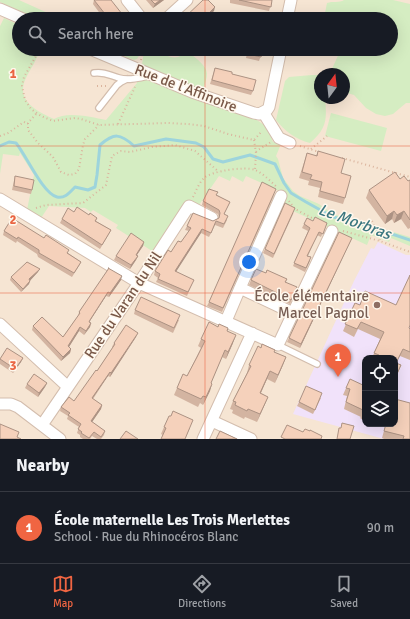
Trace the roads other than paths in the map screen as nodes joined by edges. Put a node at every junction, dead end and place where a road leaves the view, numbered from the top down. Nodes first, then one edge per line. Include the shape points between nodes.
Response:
1 (127, 0) edge
2 (186, 0) edge
3 (291, 0) edge
4 (0, 9) edge
5 (136, 12) edge
6 (173, 12) edge
7 (288, 12) edge
8 (12, 14) edge
9 (104, 56) edge
10 (280, 56) edge
11 (94, 73) dead end
12 (144, 77) junction
13 (127, 79) junction
14 (99, 108) dead end
15 (262, 113) junction
16 (290, 143) road end
17 (282, 194) road end
18 (0, 199) edge
19 (212, 218) dead end
20 (335, 230) road end
21 (139, 283) junction
22 (240, 288) junction
23 (293, 313) junction
24 (226, 321) junction
25 (0, 324) edge
26 (252, 333) junction
27 (278, 345) junction
28 (317, 364) dead end
29 (68, 387) junction
30 (0, 404) edge
31 (212, 421) junction
32 (42, 425) junction
33 (60, 439) edge
34 (203, 439) edge
35 (251, 439) edge

1 - 5 street
2 - 6 street
3 - 7 street
4 - 8 street
9 - 12 street, Rue de l'Affinoire
10 - 15 street via 269,107
11 - 13 lane via 103,72
12 - 13 lane
12 - 15 street, Rue de l'Affinoire via 254,113
13 - 14 lane via 117,85
15 - 16 street via 279,138
17 - 22 street
18 - 21 street
19 - 21 street, Rue du Varan du Nil via 189,206
20 - 23 street
21 - 24 street
21 - 29 street, Rue du Varan du Nil
22 - 23 street
22 - 24 street
23 - 27 street
24 - 26 street
25 - 29 street
26 - 27 street
26 - 31 street
27 - 28 lane
29 - 32 street, Rue du Varan du Nil
30 - 32 street via 18,407
31 - 34 street
31 - 35 street
32 - 33 street

